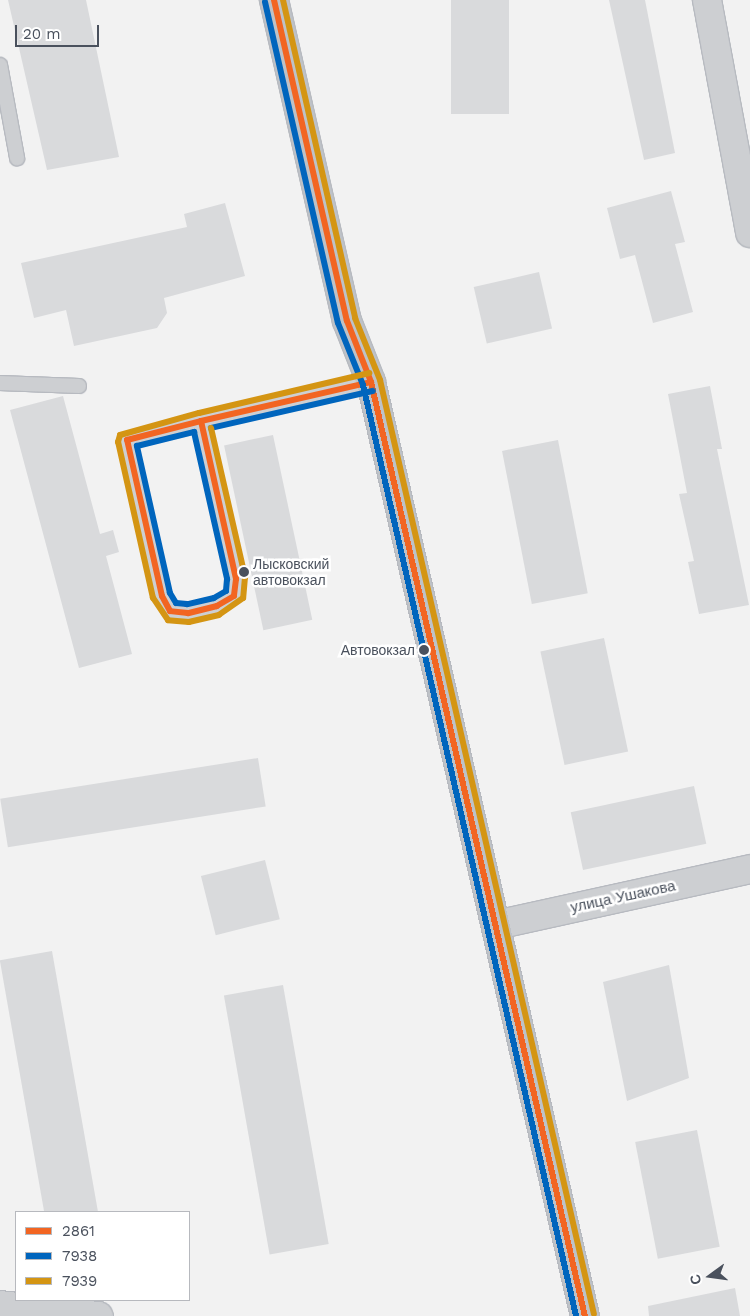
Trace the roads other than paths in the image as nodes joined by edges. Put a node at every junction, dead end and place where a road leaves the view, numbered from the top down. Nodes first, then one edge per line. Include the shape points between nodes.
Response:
1 (274, 0) edge
2 (707, 0) edge
3 (0, 65) edge
4 (742, 144) edge
5 (17, 158) dead end
6 (750, 233) edge
7 (371, 382) junction
8 (0, 383) edge
9 (79, 386) dead end
10 (201, 422) junction
11 (750, 869) edge
12 (496, 925) junction
13 (0, 1304) edge
14 (98, 1316) edge
15 (585, 1316) edge

1 - 7 highway via 347,321
2 - 4 street
3 - 5 lane
4 - 6 street
7 - 10 lane
7 - 12 highway
8 - 9 lane
10 - 10 lane via 127,440 162,596 170,611 188,613 217,606 234,596 236,579
11 - 12 street, улица Ушакова
12 - 15 highway
13 - 14 street

